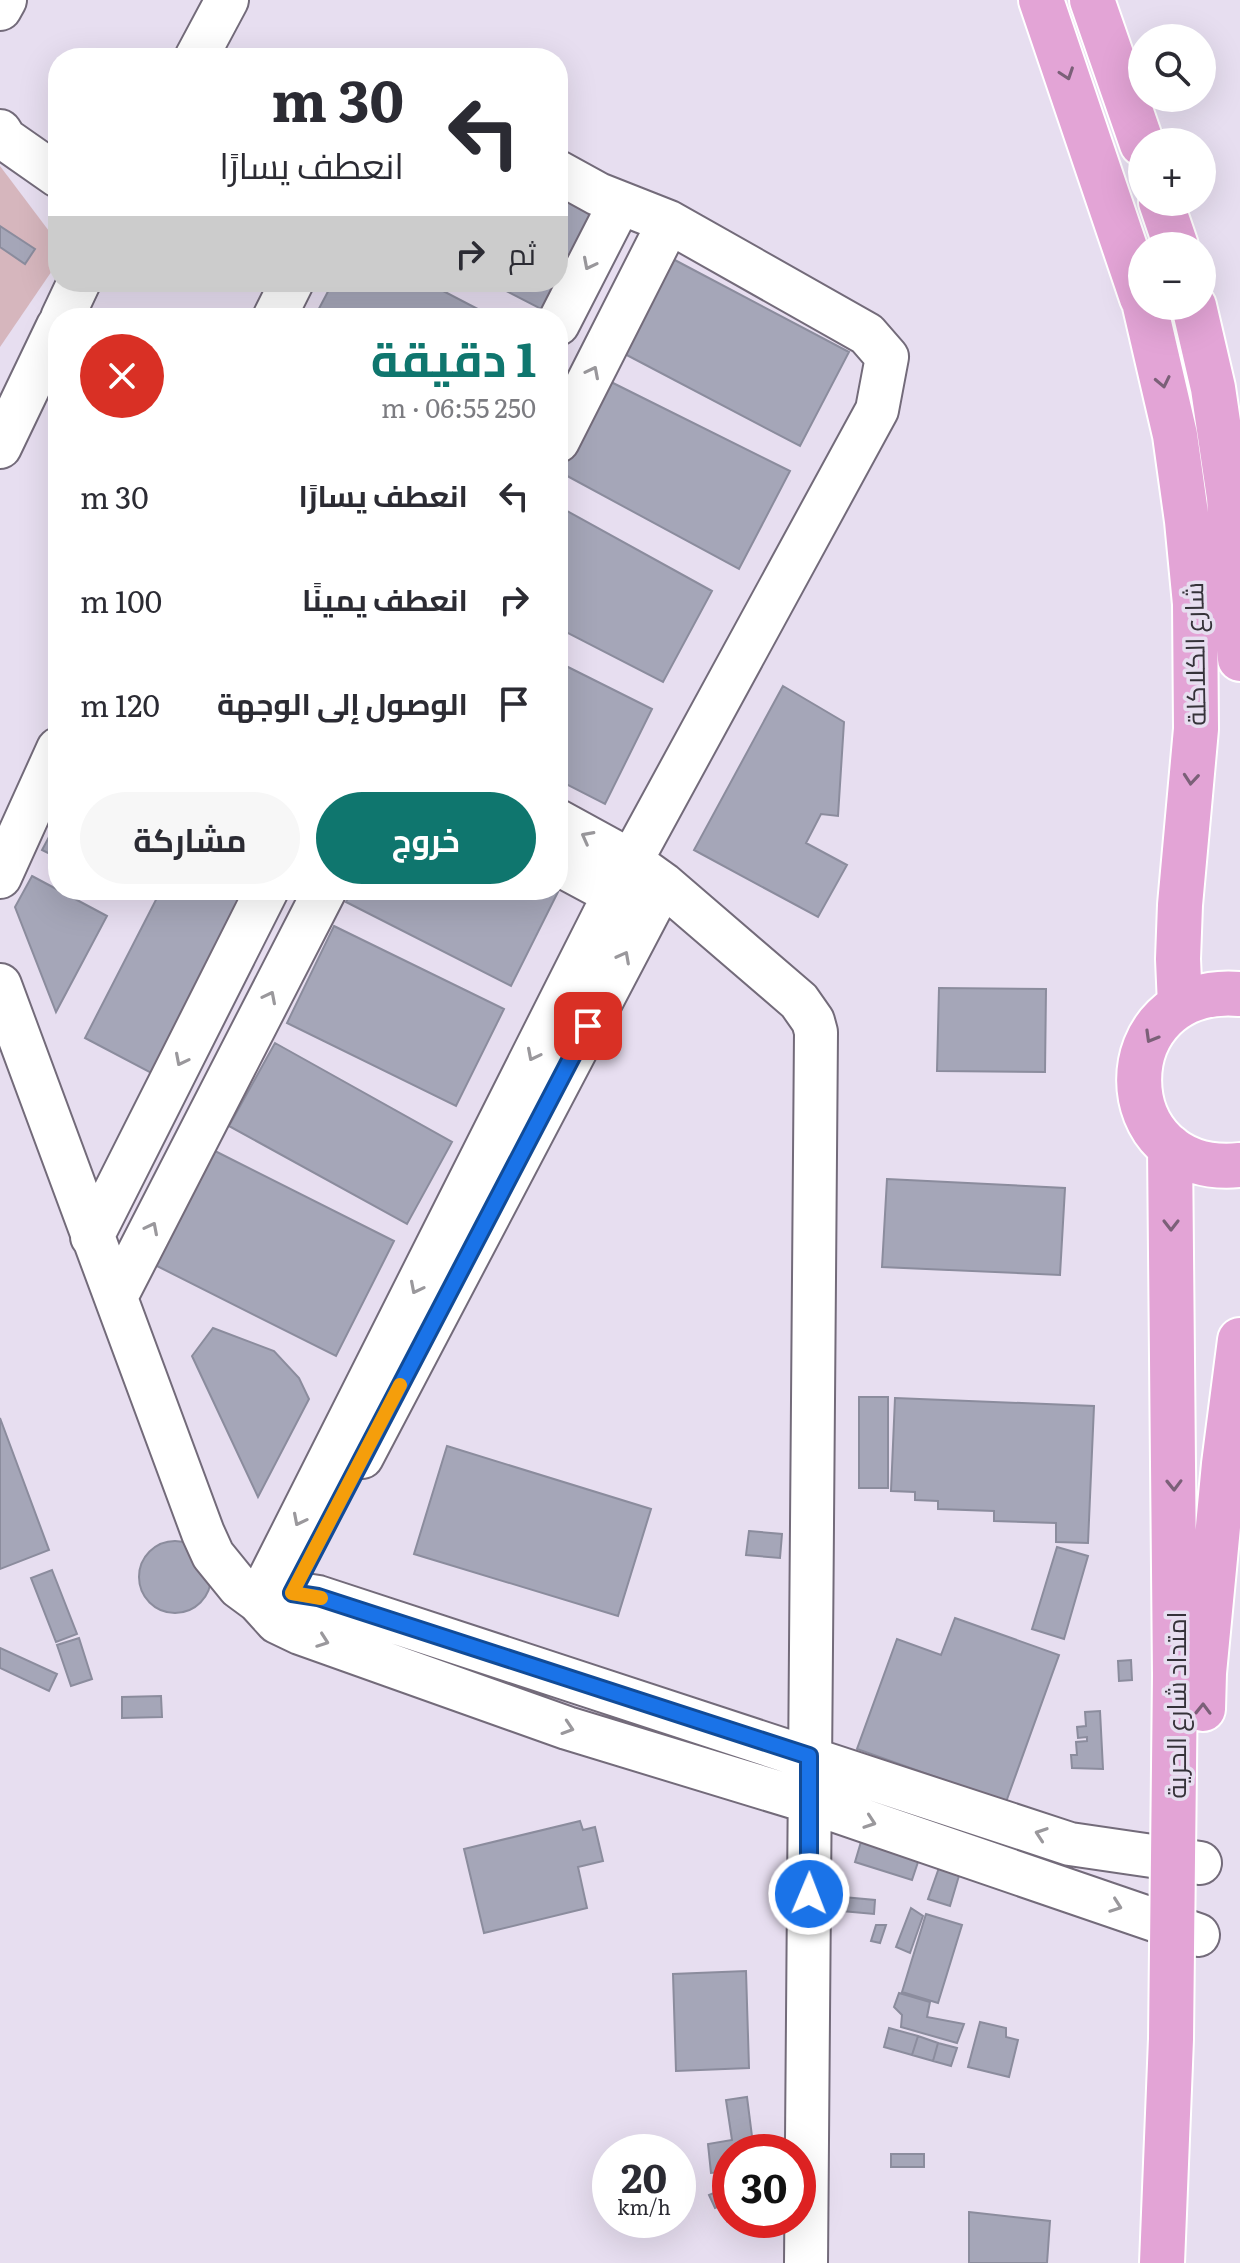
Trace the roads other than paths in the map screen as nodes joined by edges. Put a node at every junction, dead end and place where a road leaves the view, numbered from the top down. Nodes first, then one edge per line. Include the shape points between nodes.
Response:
1 (5, 0) edge
2 (227, 0) edge
3 (1041, 0) edge
4 (1092, 0) edge
5 (0, 9) edge
6 (201, 48) edge
7 (1136, 128) edge
8 (0, 131) edge
9 (48, 169) edge
10 (568, 177) edge
11 (620, 203) junction
12 (669, 222) junction
13 (1128, 257) edge
14 (566, 308) edge
15 (1148, 320) edge
16 (1199, 320) edge
17 (1204, 320) edge
18 (48, 347) edge
19 (1240, 388) edge
20 (568, 421) edge
21 (0, 447) edge
22 (1240, 659) edge
23 (48, 771) edge
24 (568, 829) edge
25 (568, 867) edge
26 (0, 877) edge
27 (639, 888) junction
28 (262, 900) edge
29 (320, 900) edge
30 (0, 985) edge
31 (1240, 994) edge
32 (1180, 1005) junction
33 (1170, 1147) junction
34 (1240, 1165) edge
35 (92, 1237) junction
36 (116, 1297) junction
37 (1240, 1340) edge
38 (1232, 1445) edge
39 (276, 1605) junction
40 (809, 1756) junction
41 (810, 1802) junction
42 (1186, 1861) junction
43 (1184, 1930) junction
44 (806, 2263) edge
45 (1162, 2263) edge
46 (1187, 2263) edge

1 - 5 street
2 - 6 street
3 -> 13 main road
4 - 7 main road
8 - 9 street
10 - 11 street
11 - 12 street
11 -> 14 street
20 -> 12 street
12 - 27 street via 867,334 887,357 877,410
15 -> 32 main road, شارع الكلاكلة via 1175,435 1195,604 1196,729 1180,905
16 - 22 main road, شارع الكلاكلة via 1229,497
17 - 19 main road
18 - 21 street
23 - 26 street
27 -> 24 street
25 - 27 street
27 - 39 street
27 - 40 street via 799,1001 816,1032
28 -> 35 street
36 -> 29 street
30 - 35 street
31 - 32 main road via 1201,996
32 -> 33 main road via 1153,1030 1137,1083 1147,1119
33 - 34 main road via 1191,1160
33 -> 42 main road, امتداد شارع الحرية
35 - 36 street
36 - 39 street via 213,1555 233,1580
37 - 38 main road
42 -> 38 main road
39 - 40 street via 318,1597
39 -> 41 street via 300,1633 567,1728
40 - 41 street
42 -> 40 street via 1070,1844
41 -> 43 street
41 - 44 street
42 - 43 main road
43 - 45 main road via 1171,2039
43 - 46 main road

